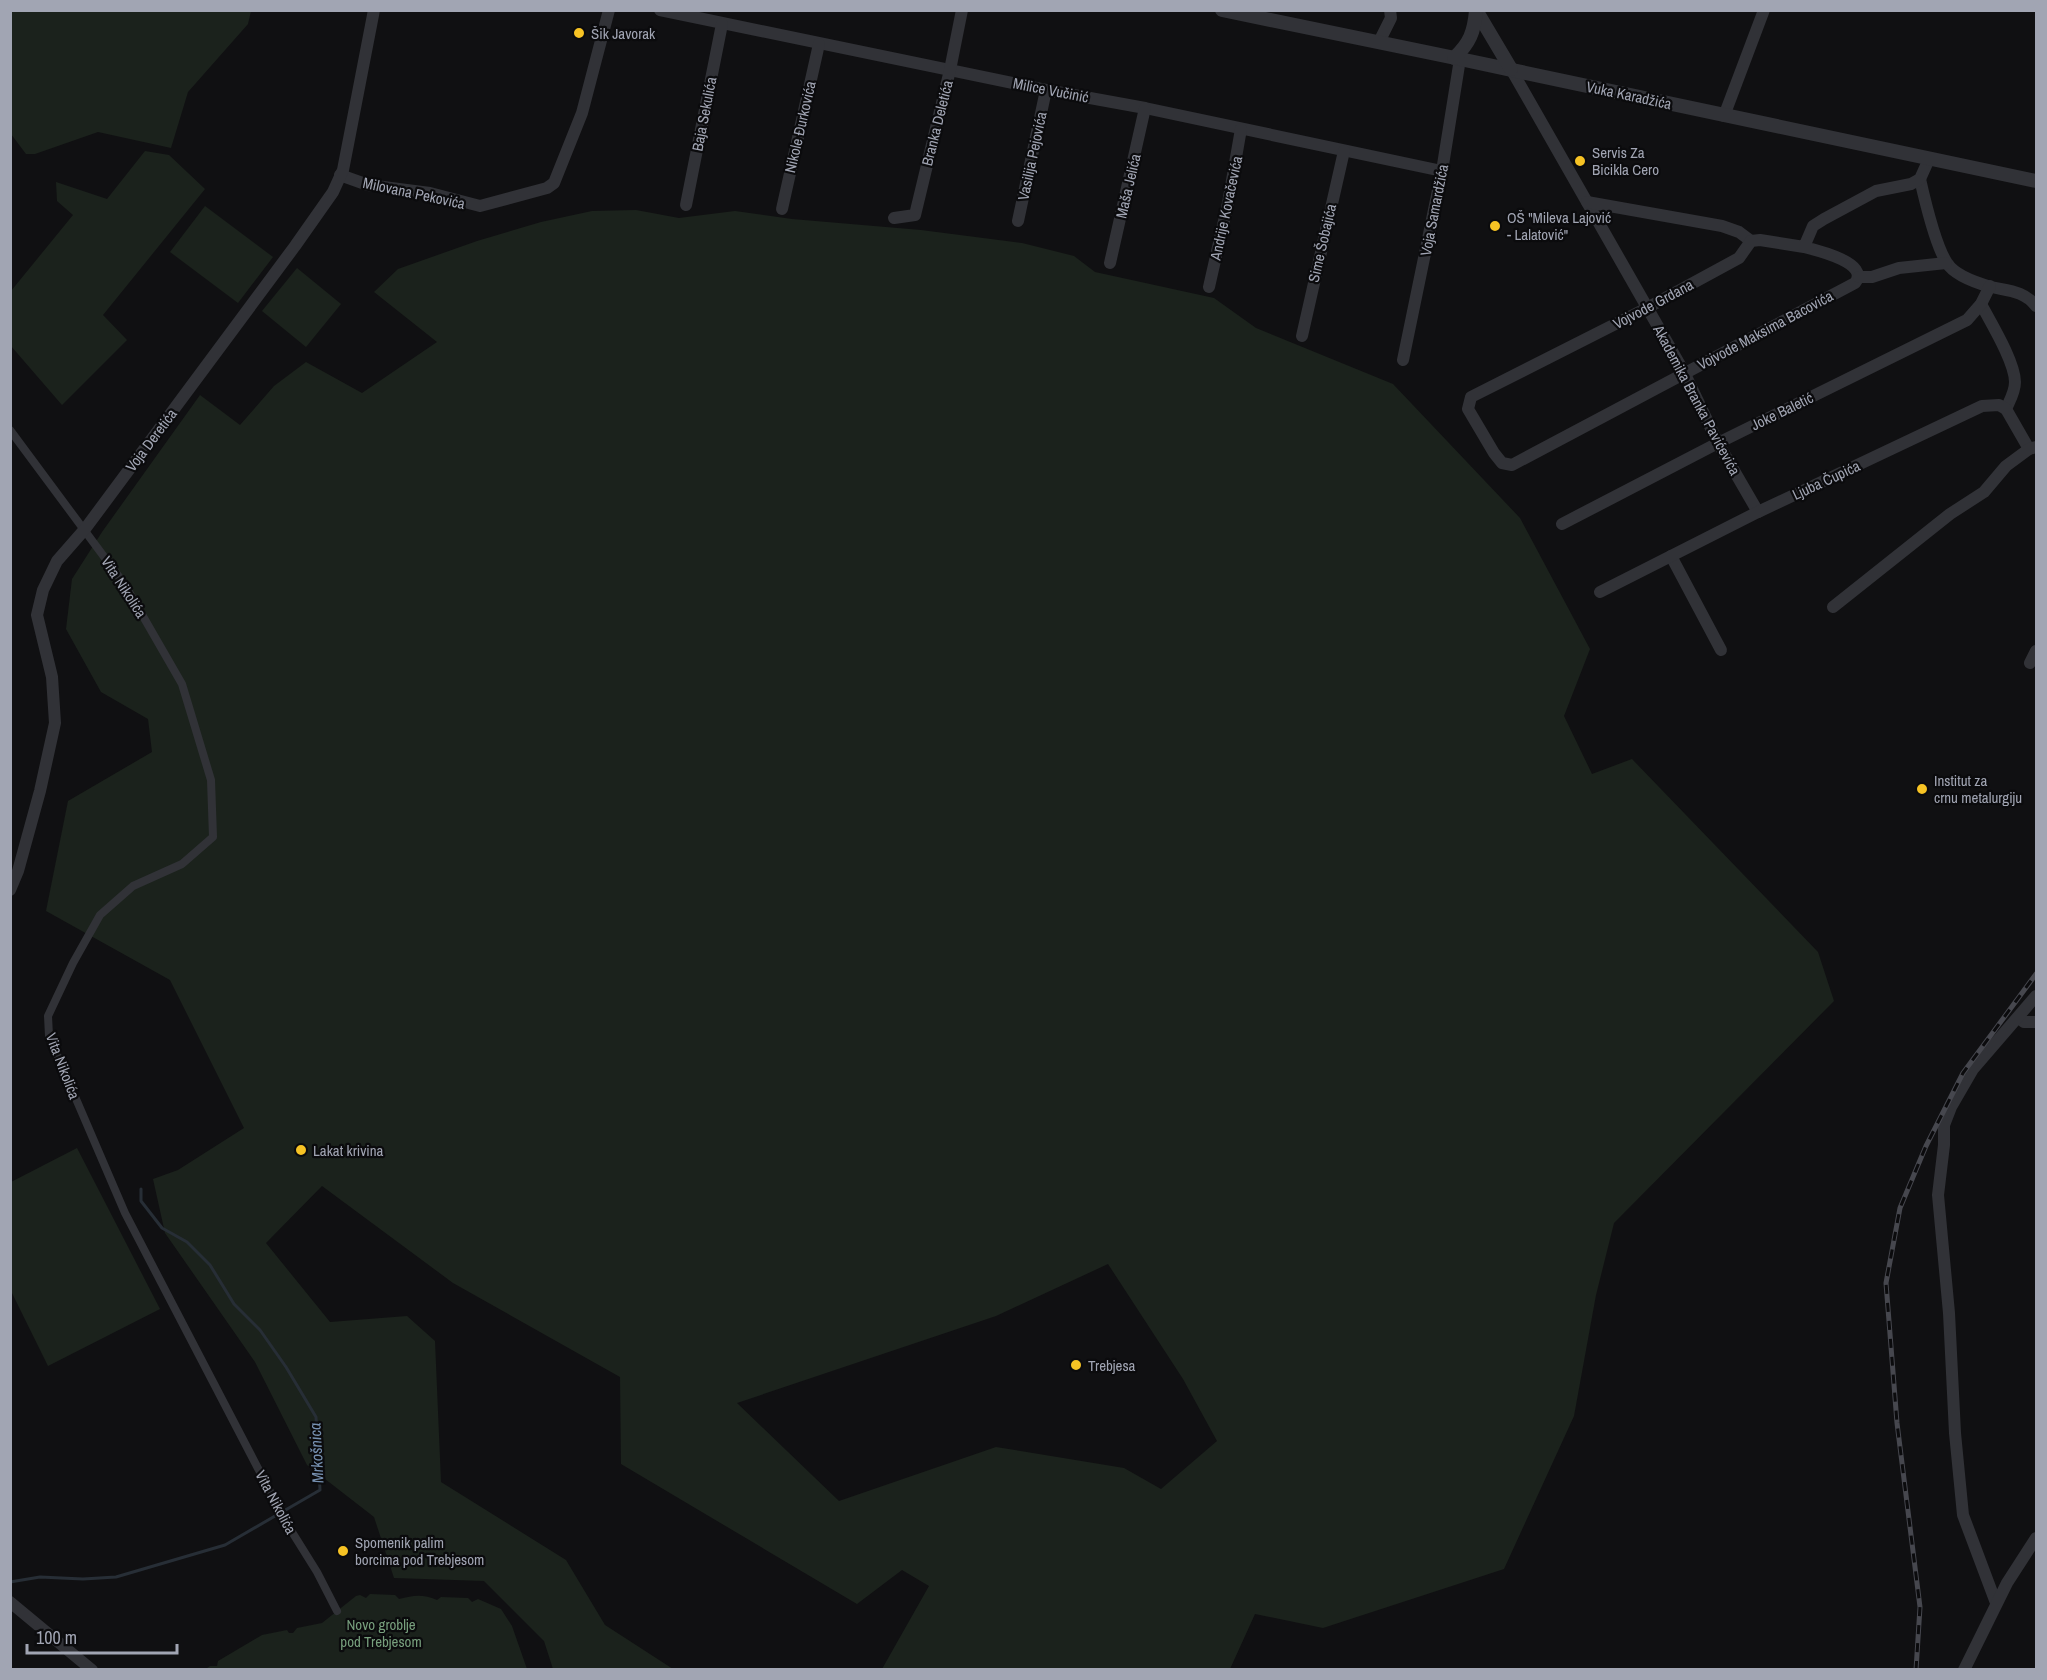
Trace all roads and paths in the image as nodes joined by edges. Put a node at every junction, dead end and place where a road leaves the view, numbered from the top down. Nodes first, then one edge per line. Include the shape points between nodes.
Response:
1 (374, 10) edge
2 (609, 10) edge
3 (660, 10) edge
4 (962, 10) edge
5 (1222, 10) edge
6 (1390, 10) edge
7 (1476, 10) edge
8 (1764, 10) edge
9 (722, 24) junction
10 (1379, 42) junction
11 (819, 44) junction
12 (1457, 58) junction
13 (1511, 69) junction
14 (950, 70) junction
15 (1046, 90) junction
16 (1145, 108) junction
17 (1724, 116) junction
18 (1241, 129) junction
19 (1344, 151) junction
20 (1929, 159) junction
21 (1442, 171) junction
22 (340, 175) junction
23 (1920, 179) junction
24 (2037, 181) edge
25 (1587, 202) junction
26 (686, 205) dead end
27 (782, 209) dead end
28 (894, 218) dead end
29 (1018, 222) dead end
30 (1751, 241) junction
31 (1804, 247) junction
32 (1110, 263) dead end
33 (1946, 263) junction
34 (1858, 278) junction
35 (1990, 286) junction
36 (1209, 288) dead end
37 (1981, 304) junction
38 (2037, 306) edge
39 (1647, 308) junction
40 (1302, 336) dead end
41 (1403, 360) dead end
42 (1684, 372) junction
43 (2006, 409) junction
44 (10, 430) edge
45 (1718, 443) junction
46 (2033, 448) edge
47 (1512, 465) joint
48 (1758, 512) junction
49 (1562, 524) dead end
50 (85, 528) junction
51 (1671, 556) junction
52 (1599, 592) dead end
53 (1833, 607) dead end
54 (1721, 650) dead end
55 (2037, 651) edge
56 (2030, 663) dead end
57 (10, 890) edge
58 (2037, 996) edge
59 (2019, 1018) junction
60 (2037, 1022) edge
61 (2037, 1538) edge
62 (10, 1602) edge
63 (1996, 1603) junction
64 (337, 1611) dead end
65 (92, 1670) edge
66 (1964, 1670) edge

1 - 22 street, Voja Deretića
2 - 22 street, Milovana Pekovića via 582,113 554,183 547,188 480,206 368,185
3 - 9 street, Milice Vučinić
4 - 14 street, Branka Deletića
5 - 10 street, Vuka Karadžića
6 - 10 street via 1391,18
7 - 12 street via 1472,37
7 - 13 street
8 - 17 street
9 - 11 street, Milice Vučinić
9 - 26 street, Baja Sekulića
10 - 12 street, Vuka Karadžića
11 - 14 street, Milice Vučinić
11 - 27 street, Nikole Đurkovića
12 - 13 street, Vuka Karadžića
12 - 21 street, Voja Samardžića
13 - 17 street, Vuka Karadžića
13 - 25 street, Akademika Branka Pavićevića
14 - 15 street, Milice Vučinić
14 - 28 street, Branka Deletića via 915,215
15 - 16 street, Milice Vučinić
15 - 29 street, Vasilija Pejovića
16 - 18 street, Milice Vučinić
16 - 32 street, Maša Jelića
17 - 20 street, Vuka Karadžića
18 - 19 street, Milice Vučinić
18 - 36 street, Andrije Kovačevića
19 - 21 street, Milice Vučinić
19 - 40 street, Sime Šobajića
20 - 23 street
20 - 24 street, Vuka Karadžića
21 - 41 street, Voja Samardžića
22 - 50 street, Voja Deretića via 333,192 295,246
23 - 31 street via 1876,191 1824,219 1813,226
23 - 33 street
25 - 30 street via 1722,226
25 - 39 street, Akademika Branka Pavićevića
30 - 31 street
30 - 39 street, Vojvode Grdana via 1739,258
31 - 34 street via 1842,259 1853,267
33 - 34 street
33 - 35 street via 1970,280
34 - 42 street, Vojvode Maksima Bacovića
35 - 37 street, Joke Baletić
35 - 38 street via 2020,292
37 - 43 street via 2013,368 2014,391
37 - 45 street, Joke Baletić via 1967,320
39 - 42 street, Akademika Branka Pavićevića
39 - 47 street, Vojvode Grdana via 1471,397 1468,409 1494,453 1502,463
42 - 45 street, Akademika Branka Pavićevića
42 - 47 street, Vojvode Maksima Bacovića
43 - 46 street
43 - 48 street, Ljuba Čupića via 1999,405 1982,406
44 - 50 street
45 - 48 street, Akademika Branka Pavićevića
45 - 49 street, Joke Baletić
46 - 53 street via 2006,466 1984,492 1950,514
48 - 51 street, Ljuba Čupića
50 - 57 street, Voja Deretića via 57,561 43,590 37,615 52,677 55,723 40,791
50 - 64 street, Vita Nikolića via 125,585 182,684 211,780 213,837 182,864 133,886 100,915 48,1016 49,1036 125,1213 276,1504
51 - 52 street, Ljuba Čupića
51 - 54 street
55 - 56 street
58 - 59 street
59 - 60 street
59 - 63 street via 1973,1069 1951,1107 1944,1125 1938,1195 1963,1515
61 - 63 street
62 - 65 street
63 - 66 street

